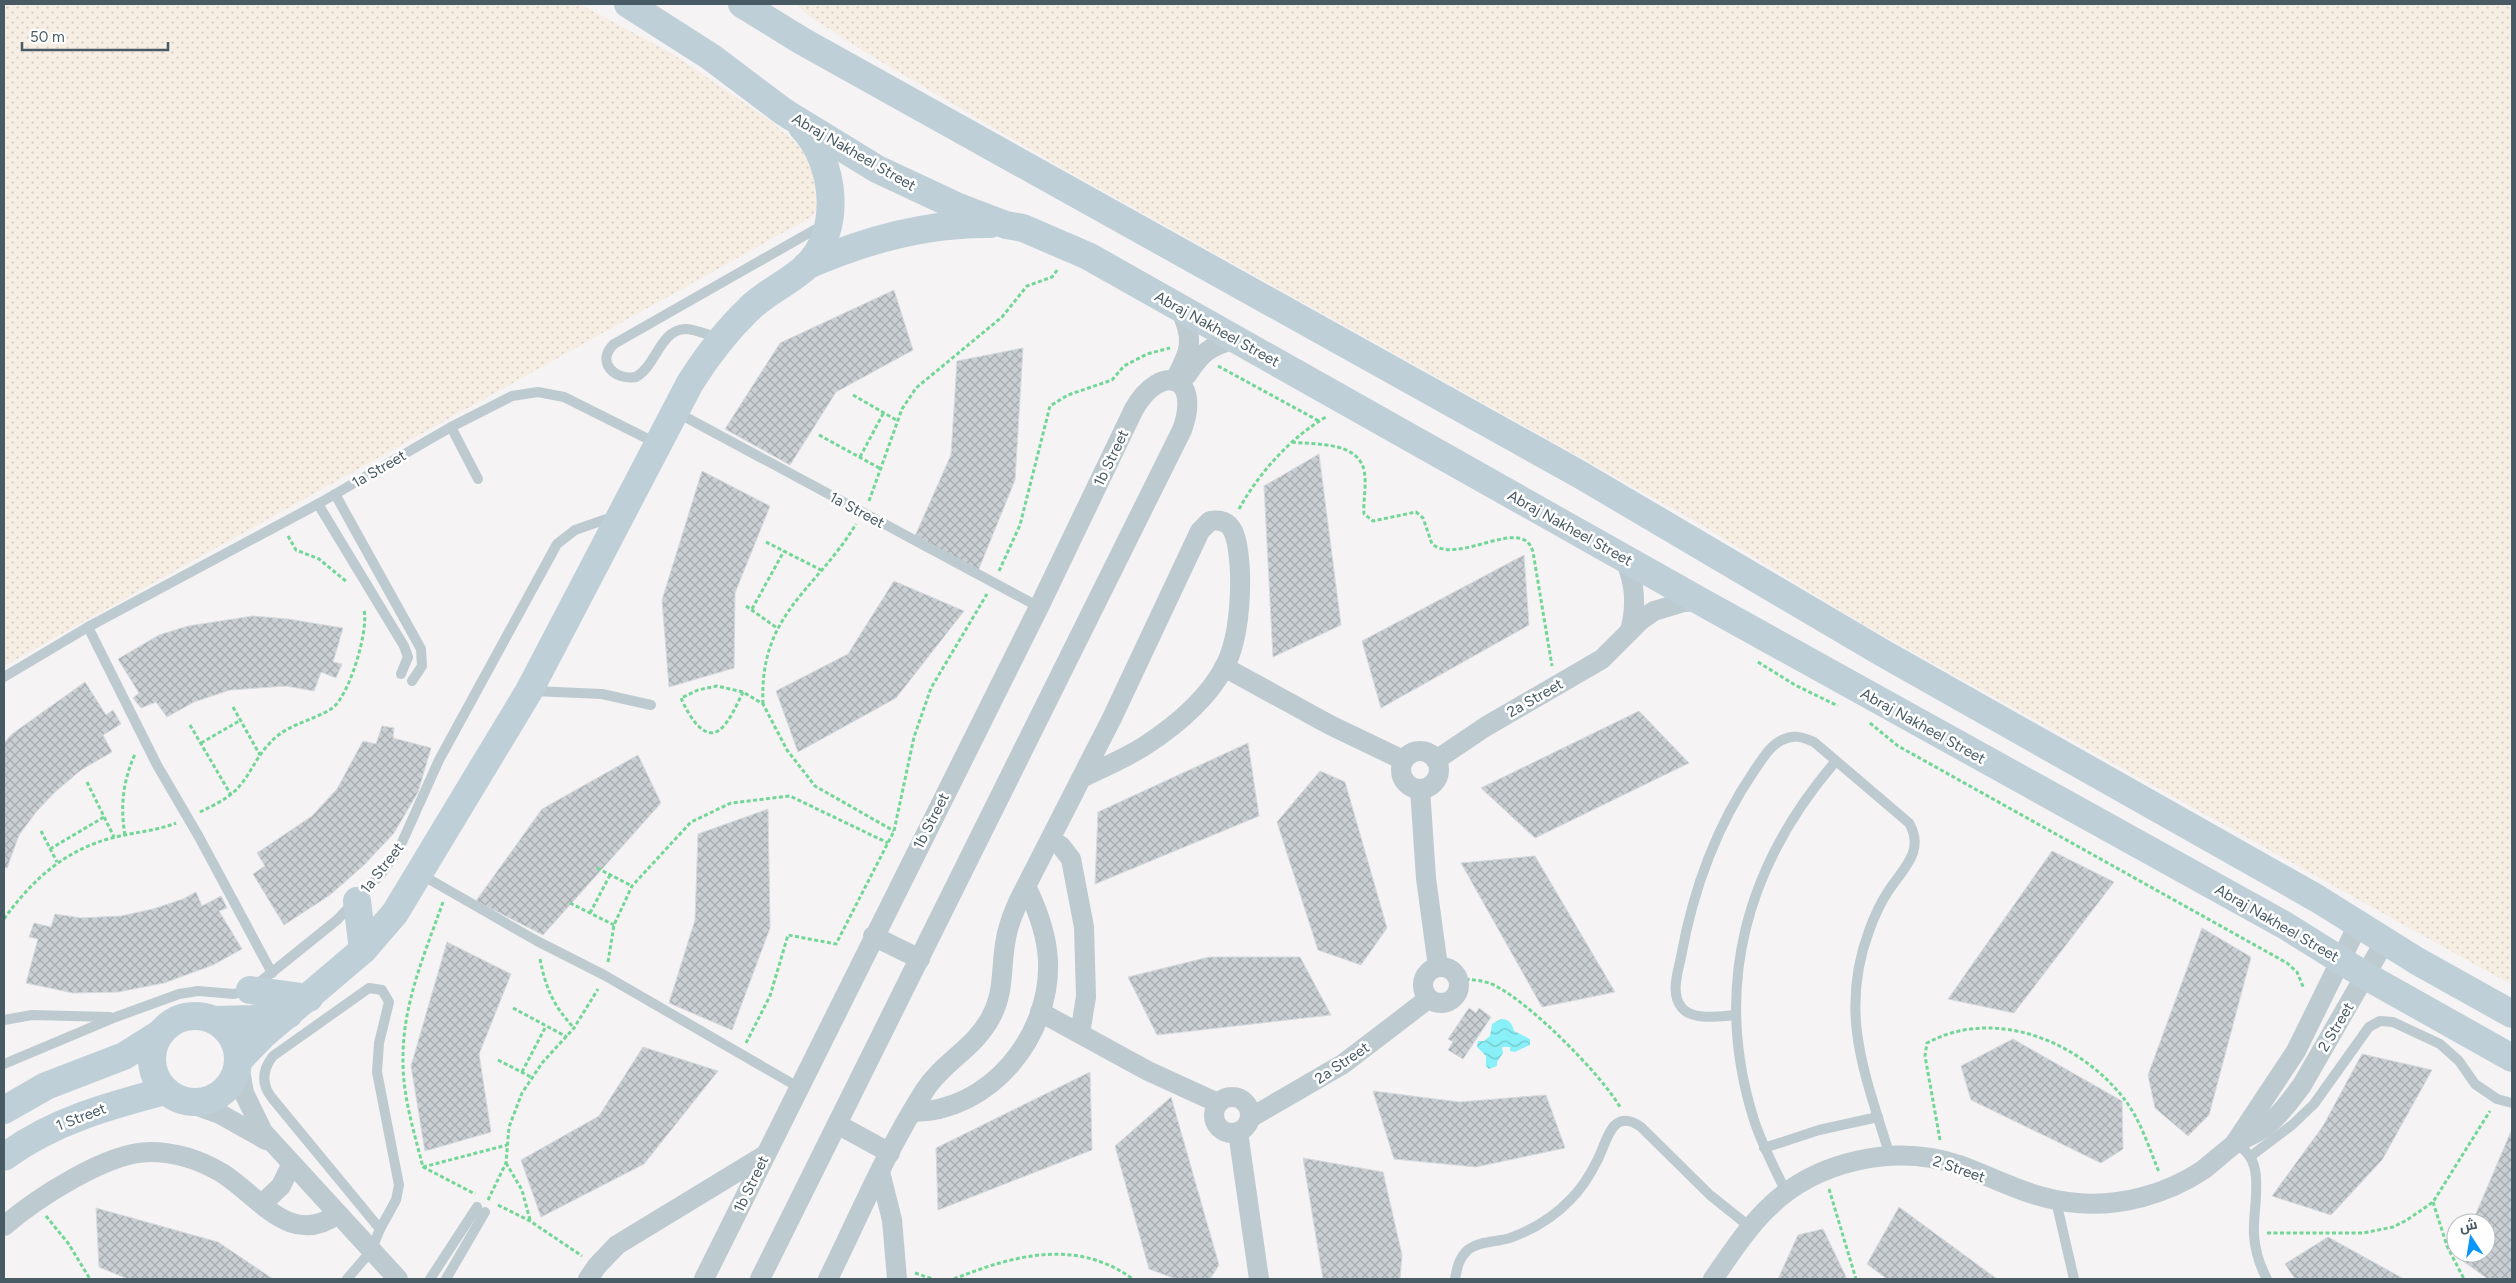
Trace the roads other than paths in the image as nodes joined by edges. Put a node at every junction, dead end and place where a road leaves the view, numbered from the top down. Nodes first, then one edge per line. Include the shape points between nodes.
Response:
1 (628, 4) edge
2 (742, 4) edge
3 (784, 112) junction
4 (828, 222) junction
5 (1006, 225) junction
6 (806, 266) junction
7 (1179, 307) junction
8 (721, 339) junction
9 (1235, 339) junction
10 (1192, 359) junction
11 (1177, 383) junction
12 (675, 412) junction
13 (451, 427) junction
14 (658, 444) junction
15 (478, 479) dead end
16 (335, 494) junction
17 (318, 504) junction
18 (621, 515) junction
19 (1625, 559) junction
20 (1700, 602) junction
21 (1039, 607) junction
22 (88, 627) junction
23 (1630, 631) junction
24 (1224, 667) junction
25 (401, 674) dead end
26 (4, 677) edge
27 (412, 681) dead end
28 (529, 690) junction
29 (651, 705) dead end
30 (1404, 760) junction
31 (1436, 760) junction
32 (1835, 762) junction
33 (1081, 778) junction
34 (1420, 789) junction
35 (1051, 840) junction
36 (420, 874) junction
37 (1027, 888) junction
38 (357, 900) junction
39 (2358, 925) junction
40 (874, 936) junction
41 (2385, 941) junction
42 (364, 950) junction
43 (920, 959) junction
44 (2341, 960) junction
45 (1438, 967) junction
46 (272, 973) junction
47 (2366, 976) junction
48 (250, 990) junction
49 (1428, 999) junction
50 (299, 1006) junction
51 (1040, 1012) junction
52 (2512, 1014) edge
53 (1736, 1016) junction
54 (116, 1017) junction
55 (4, 1020) edge
56 (215, 1020) junction
57 (1080, 1033) junction
58 (159, 1034) junction
59 (2512, 1058) edge
60 (239, 1062) junction
61 (4, 1064) edge
62 (798, 1087) junction
63 (176, 1096) junction
64 (1218, 1103) junction
65 (2512, 1103) edge
66 (4, 1110) edge
67 (912, 1112) junction
68 (1878, 1116) junction
69 (837, 1124) junction
70 (1244, 1125) junction
71 (272, 1144) junction
72 (2234, 1144) junction
73 (1764, 1148) junction
74 (890, 1153) junction
75 (765, 1155) junction
76 (1890, 1156) junction
77 (2251, 1156) junction
78 (4, 1157) edge
79 (291, 1164) junction
80 (880, 1172) junction
81 (1786, 1192) junction
82 (2056, 1201) junction
83 (263, 1203) junction
84 (338, 1214) junction
85 (4, 1226) edge
86 (1750, 1227) junction
87 (380, 1229) junction
88 (371, 1251) junction
89 (593, 1273) edge
90 (347, 1279) edge
91 (398, 1279) edge
92 (430, 1279) edge
93 (446, 1279) edge
94 (704, 1279) edge
95 (760, 1279) edge
96 (828, 1279) edge
97 (897, 1279) edge
98 (1259, 1279) edge
99 (1454, 1279) edge
100 (1714, 1279) edge
101 (2074, 1279) edge
102 (2267, 1279) edge

1 - 3 street, Abraj Nakheel Street via 711,57
2 - 39 street via 802,41 1579,474 1881,652 2318,899
3 - 4 street via 808,133 823,160 831,191
3 - 5 street, Abraj Nakheel Street via 916,189
4 - 6 street via 820,245
4 - 8 lane via 614,344 608,349 606,363 620,376 636,377 671,334 678,330 686,329
5 - 6 street via 971,224 903,232
5 - 7 street, Abraj Nakheel Street via 1023,228 1068,247
6 - 8 street via 752,306
7 - 9 street, Abraj Nakheel Street
7 - 10 street via 1189,333
8 - 12 street via 690,383
9 - 10 street via 1216,345
9 - 19 street, Abraj Nakheel Street
10 - 11 street
11 - 21 street, 1b Street via 1158,382 1140,398
11 - 43 street via 1188,398 1182,430
12 - 14 street
12 - 21 lane, 1a Street
13 - 14 lane, 1a Street via 512,396 551,393 576,402
13 - 15 lane
13 - 16 lane, 1a Street
14 - 18 street
16 - 17 lane, 1a Street
16 - 27 lane via 421,649 422,666
17 - 22 lane, 1a Street
17 - 25 lane via 404,646 407,664
18 - 28 street
18 - 38 lane, 1a Street via 575,530 557,544 439,760 399,849
19 - 20 street, Abraj Nakheel Street
19 - 23 street via 1634,587 1635,609
20 - 23 street, 2a Street via 1684,602 1654,611
20 - 44 street, Abraj Nakheel Street via 2286,926
21 - 40 street, 1b Street
22 - 26 lane, 1a Street
22 - 46 lane via 144,739
23 - 31 street, 2a Street via 1602,660
24 - 30 street via 1353,737
24 - 33 street via 1202,697 1175,723 1145,746
24 - 33 street via 1238,614 1239,559 1235,534 1230,525 1218,519 1204,525
28 - 29 lane via 602,694
28 - 36 street
30 - 31 street via 1420,751
30 - 34 street via 1401,771 1405,782
31 - 34 street via 1439,771 1435,782
32 - 53 lane via 1787,825 1754,898 1744,936
32 - 53 lane via 1806,738 1788,737 1780,741 1767,753 1743,787 1706,862 1693,902 1675,993 1688,1013
32 - 68 lane via 1908,823 1916,840 1912,858 1888,892 1869,930 1858,971 1855,1014 1859,1049
33 - 35 street
34 - 45 street via 1426,878
35 - 37 street
35 - 57 street via 1070,859 1084,927 1086,997
36 - 42 street via 395,913
36 - 62 lane
37 - 51 street via 1042,927 1048,961
37 - 67 street via 1008,928 1004,978 991,1018 979,1036 934,1077
38 - 42 street
38 - 46 lane, 1a Street via 316,939
39 - 41 street
39 - 44 street, 2 Street
40 - 43 street
40 - 62 street, 1b Street
41 - 47 street, 2 Street
41 - 52 street
42 - 50 street
43 - 69 street
44 - 47 street, Abraj Nakheel Street
44 - 72 street, 2 Street via 2282,1073
45 - 49 street via 1423,980 1422,987
45 - 49 street via 1450,970 1458,979 1458,993 1441,1004
46 - 48 lane, 1a Street
47 - 59 street, Abraj Nakheel Street
47 - 72 street, 2 Street via 2289,1103 2264,1127
48 - 50 street
48 - 54 lane, 1a Street via 234,994 188,992
49 - 70 street, 2a Street via 1343,1064
50 - 56 street via 252,1019
50 - 60 street via 262,1035
51 - 57 street
51 - 67 street via 1025,1045 995,1080 960,1104 930,1112
53 - 73 lane via 1746,1095
54 - 55 lane via 32,1015
54 - 61 lane, 1a Street
56 - 58 street via 203,1016 184,1017
56 - 60 street via 233,1036
57 - 64 street via 1148,1071
58 - 63 street via 154,1045 153,1070
58 - 66 street via 124,1056 46,1086
60 - 63 street via 235,1076 221,1094 210,1100
60 - 71 street via 249,1107
62 - 75 street, 1b Street
63 - 71 street via 227,1118
63 - 78 street, 1 Street via 88,1112 56,1125
64 - 70 street via 1214,1110 1218,1125 1231,1133
64 - 70 street via 1237,1097 1248,1105
65 - 77 lane via 2497,1099 2471,1080 2459,1061 2440,1044 2393,1022 2380,1021 2369,1027 2314,1104
67 - 74 street
68 - 73 lane
68 - 76 lane
69 - 74 street
69 - 95 street
70 - 98 street
71 - 79 street
72 - 77 lane
72 - 82 street, 2 Street via 2202,1170 2144,1196 2108,1203
73 - 81 lane
74 - 80 street
75 - 89 street via 629,1237 606,1255
75 - 94 street, 1b Street
76 - 81 street, 2 Street via 1860,1160 1824,1171
76 - 82 street, 2 Street via 1943,1161 2034,1196
77 - 102 lane via 2256,1169 2254,1233 2258,1258
79 - 83 street via 281,1186
79 - 84 street
80 - 96 street
80 - 97 street via 892,1220
81 - 86 street, 2 Street
82 - 101 lane
83 - 84 street via 276,1216 301,1226 315,1226
83 - 85 street via 205,1164 168,1153 148,1152 101,1164 35,1203
84 - 88 street
86 - 99 lane via 1710,1195 1641,1127 1629,1121 1621,1122 1610,1130 1590,1173 1571,1199 1532,1228 1510,1238 1470,1248 1460,1260
86 - 100 street, 2 Street
87 - 87 lane via 396,1200 399,1185 377,1072 379,1043 389,1002 387,995 375,988 362,992 273,1056 264,1077 272,1098
87 - 88 lane
88 - 90 lane
88 - 91 street
92 - 93 lane via 481,1210

